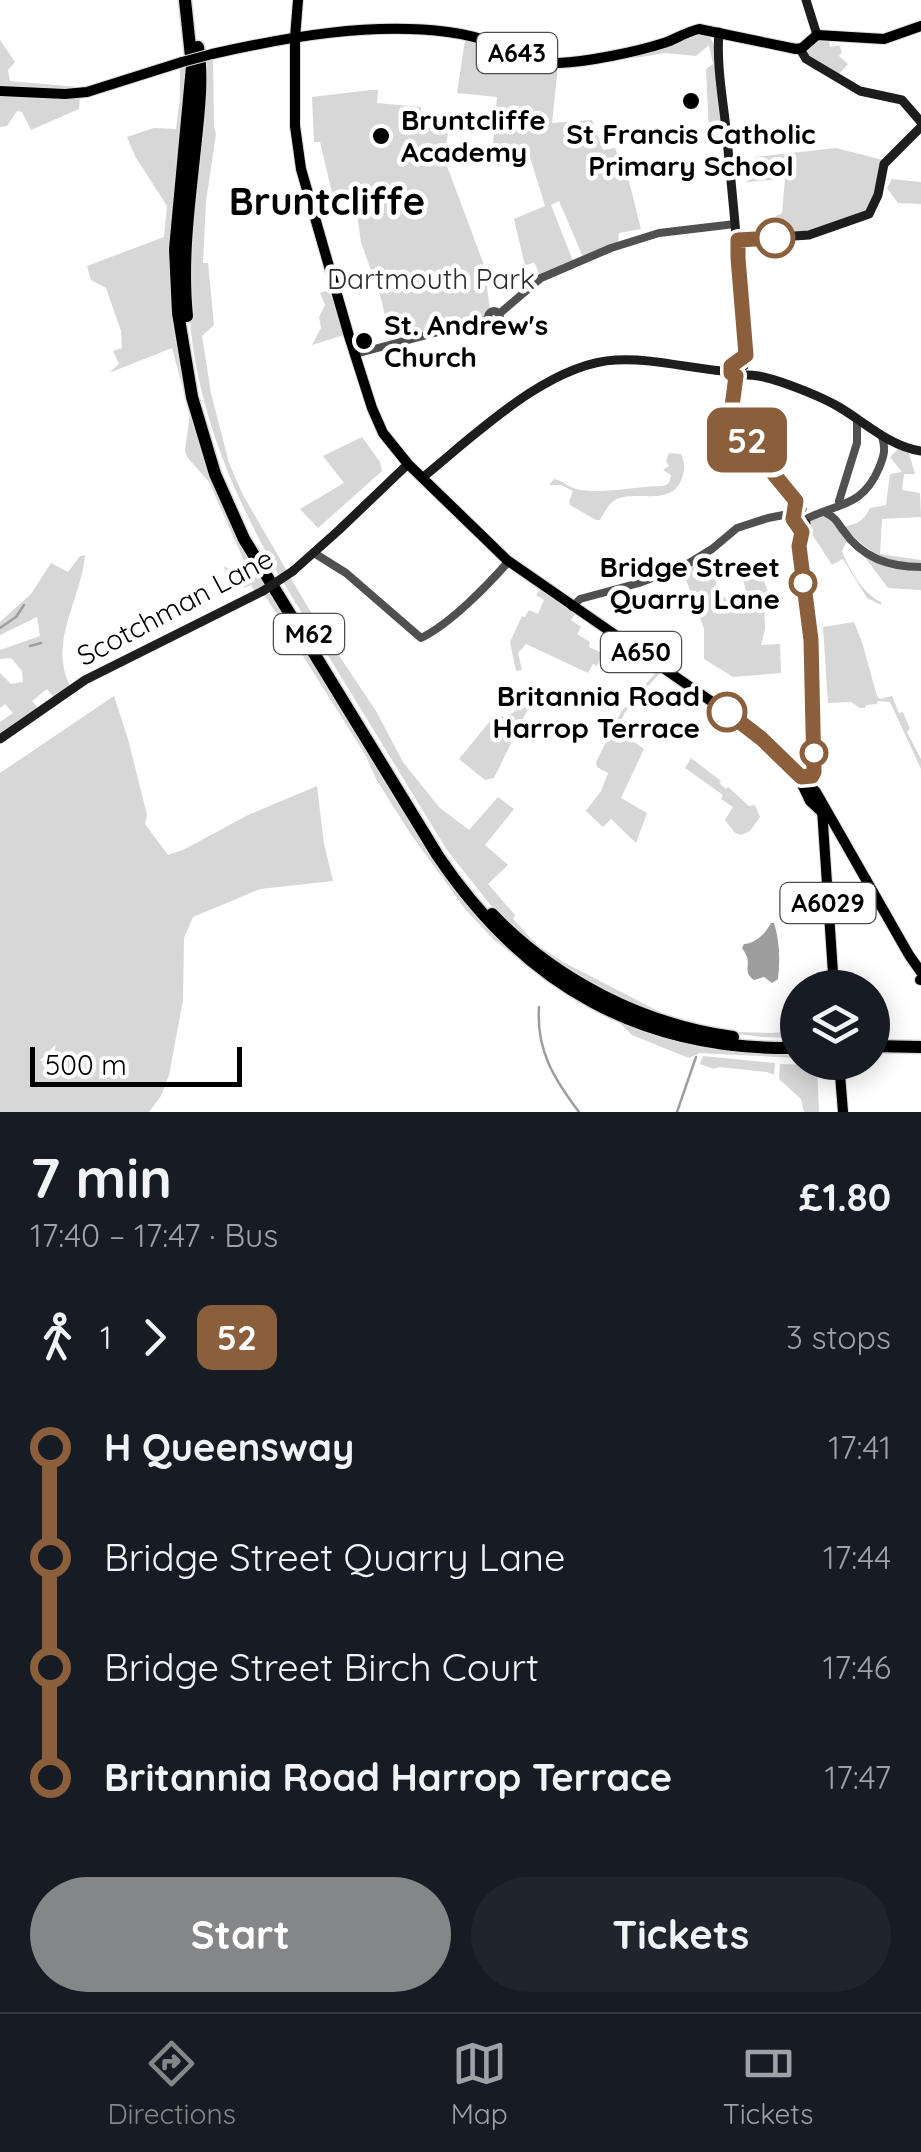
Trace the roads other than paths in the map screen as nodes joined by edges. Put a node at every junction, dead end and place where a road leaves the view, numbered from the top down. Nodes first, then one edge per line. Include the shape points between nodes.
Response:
1 (188, 0) edge
2 (298, 0) edge
3 (806, 0) edge
4 (296, 20) junction
5 (921, 26) edge
6 (315, 35) junction
7 (817, 35) junction
8 (295, 38) junction
9 (718, 40) junction
10 (800, 49) junction
11 (0, 91) edge
12 (919, 127) edge
13 (735, 224) junction
14 (738, 240) junction
15 (355, 354) junction
16 (739, 369) junction
17 (857, 419) junction
18 (884, 442) junction
19 (921, 451) edge
20 (408, 464) junction
21 (422, 478) junction
22 (834, 508) junction
23 (799, 516) junction
24 (314, 553) junction
25 (509, 561) junction
26 (921, 567) edge
27 (572, 607) junction
28 (723, 710) junction
29 (0, 739) edge
30 (815, 799) junction
31 (909, 955) junction
32 (832, 970) edge
33 (921, 972) edge
34 (921, 981) edge
35 (890, 1043) edge
36 (921, 1044) edge
37 (780, 1045) edge
38 (840, 1080) edge
39 (842, 1112) edge

1 - 37 highway, M62 via 192,66 175,248 178,313 192,397 215,474 244,538 438,856 518,952 579,995 644,1026 716,1044
2 - 4 main road, A650
3 - 7 main road
4 - 6 main road
4 - 8 main road, A650
5 - 7 main road via 884,38
6 - 8 main road, A643
6 - 9 main road, A643 via 447,32 558,63 662,44 688,31 704,29
7 - 10 main road
8 - 11 main road, A643, bridge via 212,54 87,92
8 - 15 main road, A650 via 297,151
9 - 10 main road, A643 via 736,36
9 - 13 main road
10 - 12 main road via 860,91 902,100
12 - 14 main road via 884,164 869,214 809,235
13 - 14 main road
13 - 15 street via 611,248 540,278 488,319
14 - 16 main road
15 - 20 main road, A650 via 378,424
16 - 17 main road via 817,395
16 - 21 main road via 624,360 577,367 537,387
16 - 23 main road via 733,421
17 - 18 main road
17 - 22 street via 858,443
18 - 19 main road
18 - 22 street via 869,488
20 - 21 main road, A650
20 - 24 main road, Scotchman Lane
21 - 25 main road, A650
22 - 23 street
22 - 26 street via 832,516 851,540 878,560
23 - 27 street via 737,528 686,565 580,598
23 - 30 main road
24 - 25 street via 421,638
24 - 29 main road, Scotchman Lane, bridge via 262,591 85,680
25 - 27 main road, A650
27 - 28 main road, A650
28 - 30 main road, A650
28 - 30 main road, A650 via 762,739
30 - 31 main road, A650
30 - 32 main road, A6029
31 - 33 main road, A650
31 - 34 main road, A650
35 - 36 highway
38 - 39 main road

